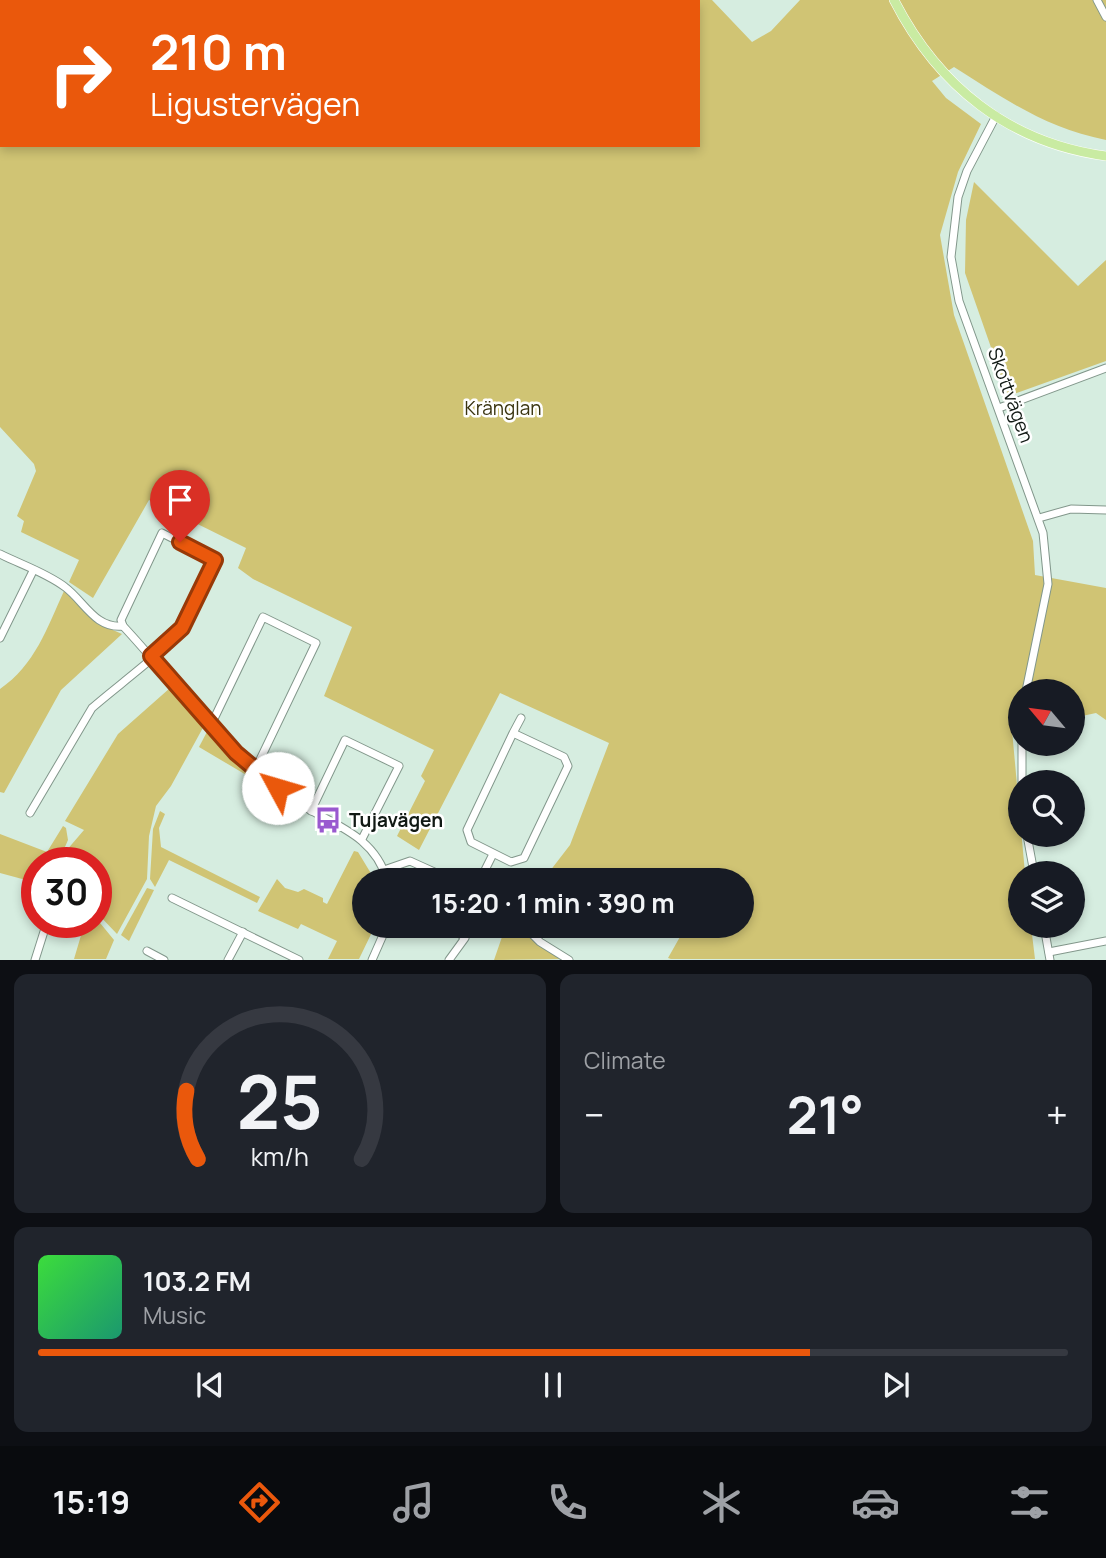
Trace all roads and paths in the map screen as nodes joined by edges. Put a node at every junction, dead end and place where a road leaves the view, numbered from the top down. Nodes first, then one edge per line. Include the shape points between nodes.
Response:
1 (894, 0) edge
2 (1097, 0) edge
3 (1106, 17) edge
4 (996, 116) junction
5 (1103, 153) edge
6 (1106, 368) edge
7 (999, 408) junction
8 (1106, 510) edge
9 (1039, 518) junction
10 (0, 554) edge
11 (33, 571) junction
12 (123, 626) junction
13 (0, 638) edge
14 (151, 656) junction
15 (1028, 679) edge
16 (521, 718) dead end
17 (211, 725) junction
18 (513, 733) junction
19 (255, 770) junction
20 (311, 811) junction
21 (30, 813) dead end
22 (362, 839) junction
23 (493, 854) junction
24 (383, 868) edge
25 (390, 868) edge
26 (425, 868) edge
27 (486, 868) edge
28 (172, 898) dead end
29 (243, 932) junction
30 (42, 938) edge
31 (382, 938) edge
32 (465, 938) edge
33 (536, 938) edge
34 (1046, 938) edge
35 (1106, 941) edge
36 (147, 951) dead end
37 (1049, 956) edge
38 (36, 960) edge
39 (164, 960) edge
40 (228, 960) edge
41 (299, 960) edge
42 (372, 960) edge
43 (449, 960) edge
44 (569, 960) edge

1 - 4 main road via 937,67 956,88
2 - 3 street
4 - 5 main road via 1067,149
4 - 7 street, Skottvägen via 958,197 951,257 960,301
6 - 7 street
7 - 9 street, Skottvägen
8 - 9 street via 1071,509
9 - 15 street, Skottvägen via 1048,584
10 - 11 street
11 - 12 street via 65,587 97,619
11 - 13 street
12 - 14 street
12 - 14 street via 121,620 162,533 215,560 182,628
14 - 17 street
14 - 21 street via 92,708
16 - 18 street
17 - 19 street
17 - 19 street via 263,617 316,643
18 - 23 street via 467,830 471,842
18 - 23 street via 564,757 568,766 524,858 512,862
19 - 20 street
20 - 22 street
20 - 22 street via 345,740 399,766
22 - 24 street
23 - 27 street
25 - 26 street via 410,861
28 - 29 street
29 - 40 street
29 - 41 street
30 - 38 street
31 - 42 street
32 - 43 street
33 - 44 street
34 - 37 street
35 - 37 street
36 - 39 street

